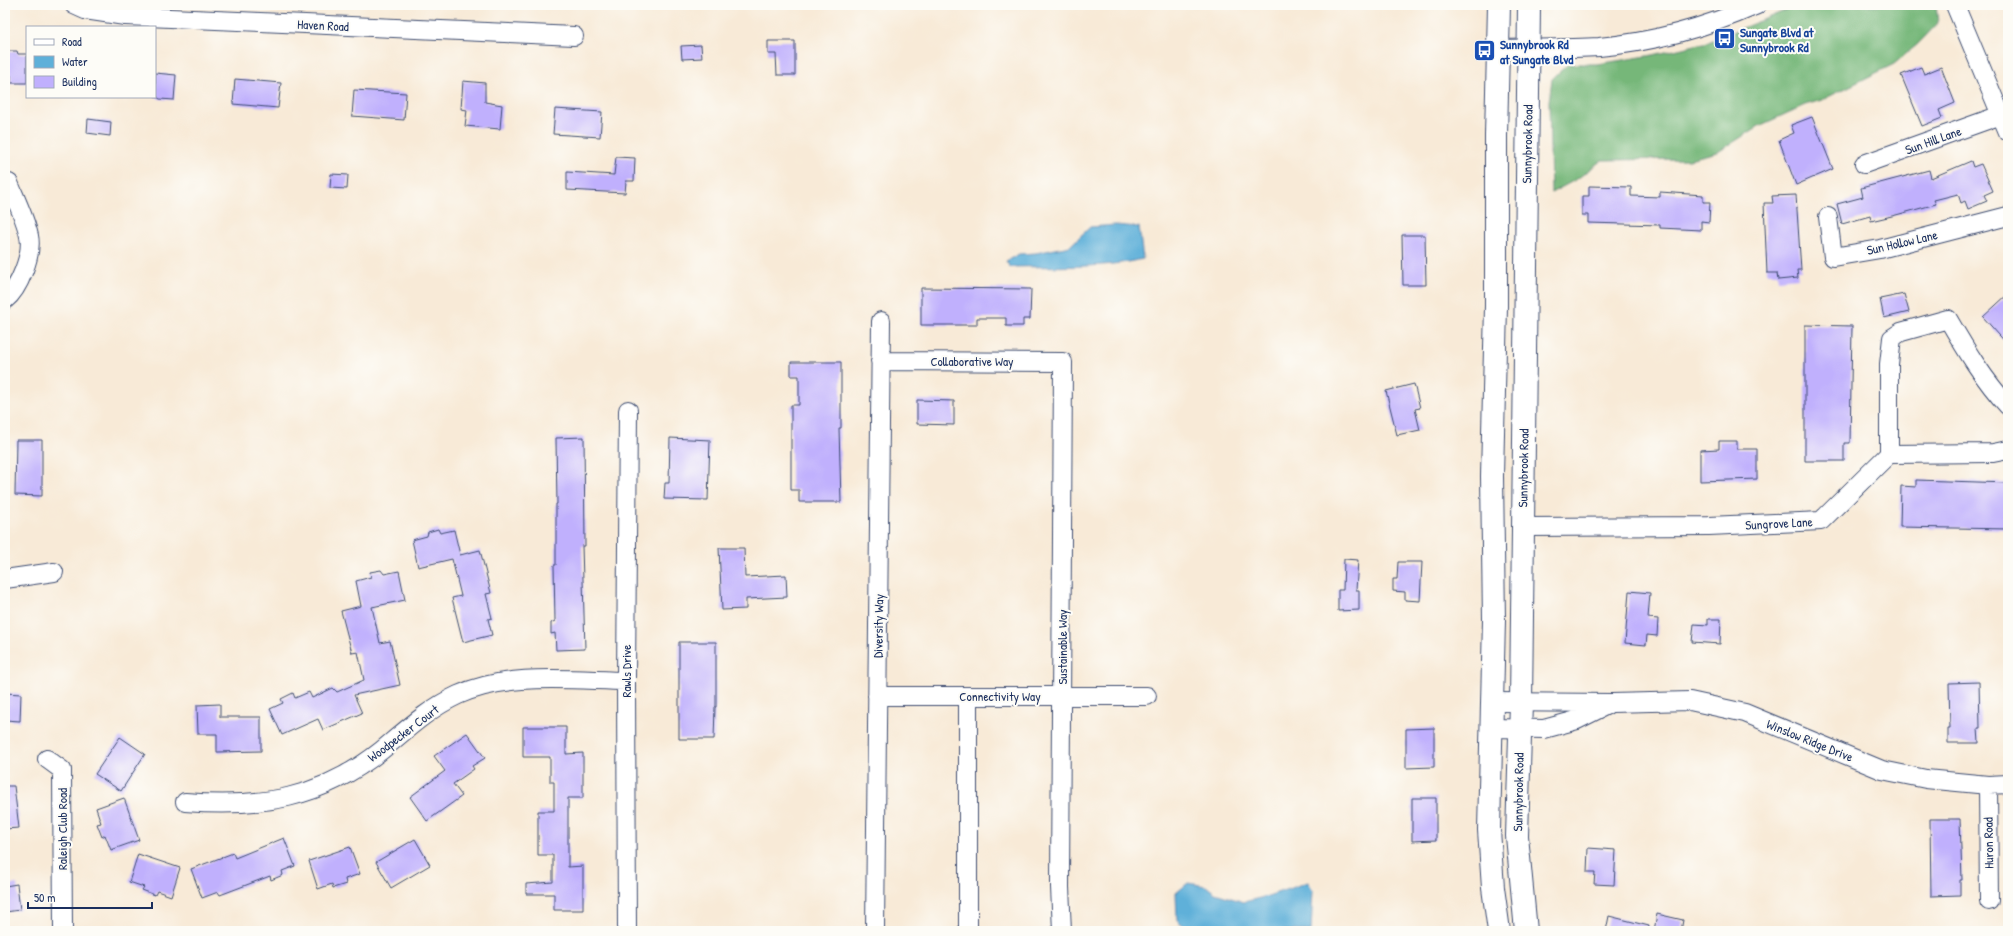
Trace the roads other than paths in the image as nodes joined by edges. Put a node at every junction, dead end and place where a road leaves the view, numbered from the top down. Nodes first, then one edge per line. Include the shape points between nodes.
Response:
1 (74, 5) edge
2 (1499, 5) edge
3 (1529, 5) edge
4 (1757, 5) edge
5 (1955, 5) edge
6 (574, 36) dead end
7 (1530, 48) junction
8 (1498, 49) junction
9 (2001, 116) junction
10 (2008, 132) edge
11 (1864, 164) dead end
12 (9, 184) dead end
13 (2008, 216) edge
14 (1828, 217) dead end
15 (5, 300) edge
16 (881, 321) dead end
17 (880, 360) junction
18 (1063, 362) joint
19 (2008, 406) edge
20 (628, 410) dead end
21 (2008, 450) edge
22 (1890, 454) junction
23 (1522, 527) junction
24 (54, 572) dead end
25 (5, 580) edge
26 (626, 681) junction
27 (877, 696) junction
28 (968, 696) junction
29 (1061, 696) junction
30 (1147, 696) dead end
31 (1491, 702) junction
32 (1521, 703) junction
33 (1612, 703) junction
34 (1491, 728) junction
35 (1519, 730) junction
36 (47, 759) dead end
37 (2008, 784) edge
38 (1988, 785) junction
39 (185, 802) dead end
40 (1989, 901) dead end
41 (63, 931) edge
42 (627, 931) edge
43 (875, 931) edge
44 (968, 931) edge
45 (1062, 931) edge
46 (1499, 931) edge
47 (1526, 931) edge

1 - 6 street, Haven Road via 85,10 125,16
2 - 8 main road
3 - 7 main road, Sunnybrook Road
4 - 7 street via 1685,32 1645,41 1599,47
5 - 9 street
7 - 8 street
7 - 23 main road, Sunnybrook Road
8 - 31 main road via 1492,476 1494,620
9 - 10 street
9 - 11 street, Sun Hill Lane
12 - 15 street via 29,236 28,259 20,280
13 - 14 street, Sun Hollow Lane via 1880,249 1833,257
16 - 17 street, Diversity Way
17 - 18 street, Collaborative Way
17 - 27 street, Diversity Way
18 - 29 street, Sustainable Way
19 - 22 street via 1969,356 1948,319 1901,332 1892,338 1889,364
20 - 26 street, Rawls Drive
21 - 22 street
22 - 23 street, Sungrove Lane via 1821,521 1709,526
23 - 32 main road, Sunnybrook Road
24 - 25 street
26 - 39 street, Woodpecker Court via 529,680 476,688 432,710 358,767 336,781 310,792 250,803
26 - 42 street, Rawls Drive
27 - 28 street, Connectivity Way
27 - 43 street, Diversity Way
28 - 29 street, Connectivity Way
28 - 44 street
29 - 30 street, Connectivity Way
29 - 45 street, Sustainable Way
31 - 32 street, Winslow Ridge Drive
31 - 34 main road
32 - 33 street, Winslow Ridge Drive
32 - 35 main road, Sunnybrook Road
33 - 35 street, Winslow Ridge Drive via 1564,724 1544,729
33 - 38 street, Winslow Ridge Drive via 1690,702 1745,713 1882,770 1926,779
34 - 35 street, Winslow Ridge Drive
34 - 46 main road via 1489,830
35 - 47 main road, Sunnybrook Road via 1517,836
36 - 41 street, Raleigh Club Road via 62,770
37 - 38 street, Winslow Ridge Drive
38 - 40 street, Huron Road

